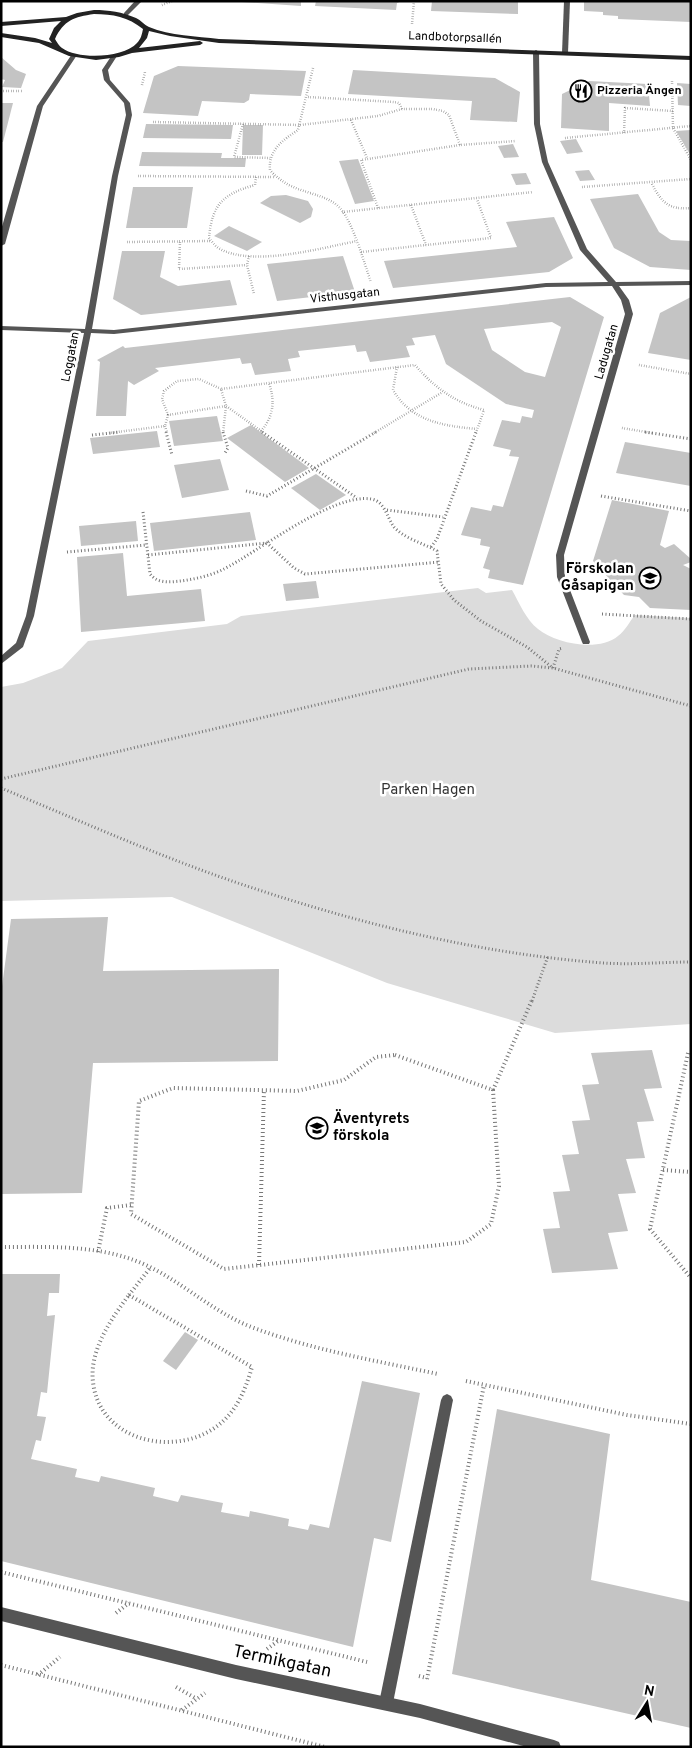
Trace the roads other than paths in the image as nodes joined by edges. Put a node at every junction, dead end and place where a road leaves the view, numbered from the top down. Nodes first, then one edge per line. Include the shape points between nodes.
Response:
1 (139, 1) edge
2 (567, 1) edge
3 (126, 14) junction
4 (66, 19) junction
5 (1, 24) edge
6 (146, 28) junction
7 (1, 35) edge
8 (219, 41) junction
9 (59, 48) junction
10 (129, 52) junction
11 (536, 52) junction
12 (565, 53) junction
13 (74, 55) junction
14 (114, 56) junction
15 (691, 58) edge
16 (1, 244) edge
17 (613, 283) junction
18 (691, 283) edge
19 (1, 328) edge
20 (88, 331) junction
21 (586, 642) dead end
22 (1, 661) edge
23 (447, 1400) dead end
24 (1, 1614) edge
25 (386, 1703) junction
26 (554, 1747) edge

1 - 3 street
2 - 12 street
3 - 4 street via 92,12
3 - 6 street via 139,20
4 - 5 street
4 - 9 street via 54,29 52,39
6 - 8 street, Landbotorpsallén
6 - 10 street via 146,37
7 - 9 street
8 - 10 street, Landbotorpsallén
8 - 11 street, Landbotorpsallén
9 - 13 street, Landbotorpsallén
10 - 14 street, Landbotorpsallén
11 - 12 street, Landbotorpsallén
11 - 17 street, Ladugatan via 540,147 584,250
12 - 15 street, Landbotorpsallén
13 - 14 street, Landbotorpsallén via 93,58
13 - 16 street via 40,106
14 - 20 street, Loggatan via 105,70 107,80 125,100 129,114
17 - 18 street, Visthusgatan
17 - 20 street, Visthusgatan via 546,285 153,329
17 - 21 street, Ladugatan via 629,314 560,555 561,577
19 - 20 street, Visthusgatan
20 - 22 street, Loggatan via 30,616 20,645
23 - 25 street
24 - 25 street, Termikgatan via 226,1670
25 - 26 street, Termikgatan

